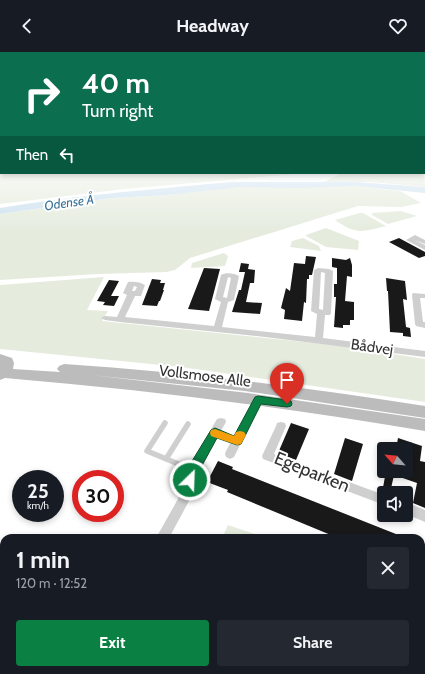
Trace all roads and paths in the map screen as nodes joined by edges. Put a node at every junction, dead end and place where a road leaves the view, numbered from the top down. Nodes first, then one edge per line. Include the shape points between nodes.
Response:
1 (425, 242) edge
2 (425, 248) edge
3 (132, 293) dead end
4 (425, 296) edge
5 (224, 300) dead end
6 (321, 312) junction
7 (105, 318) dead end
8 (120, 320) junction
9 (425, 325) edge
10 (218, 328) junction
11 (320, 340) junction
12 (425, 354) edge
13 (3, 368) edge
14 (258, 400) junction
15 (425, 412) edge
16 (221, 422) dead end
17 (165, 423) dead end
18 (188, 424) dead end
19 (425, 425) edge
20 (282, 426) dead end
21 (215, 433) junction
22 (237, 441) junction
23 (230, 454) dead end
24 (166, 459) junction
25 (193, 470) junction
26 (377, 497) edge
27 (413, 511) edge
28 (425, 516) edge
29 (164, 534) edge

1 - 2 street via 415,237 409,240
3 - 8 street
4 - 9 street via 416,295 419,324
5 - 10 street
6 - 6 street via 315,311 318,270 329,271 327,313
6 - 11 street
7 - 8 street, Bådvej
8 - 10 street, Bådvej
10 - 11 street, Bådvej
11 - 12 street, Bådvej
13 - 14 street, Vollsmose Alle
13 - 15 street, Vollsmose Alle via 121,373 239,385
14 - 19 street, Vollsmose Alle
14 - 22 street
16 - 21 street
17 - 24 lane via 147,451
18 - 24 lane
20 - 26 street, Egeparken via 268,456
21 - 22 lane
21 - 25 street
22 - 23 street
24 - 25 lane
25 - 29 street via 183,501
27 - 28 street

